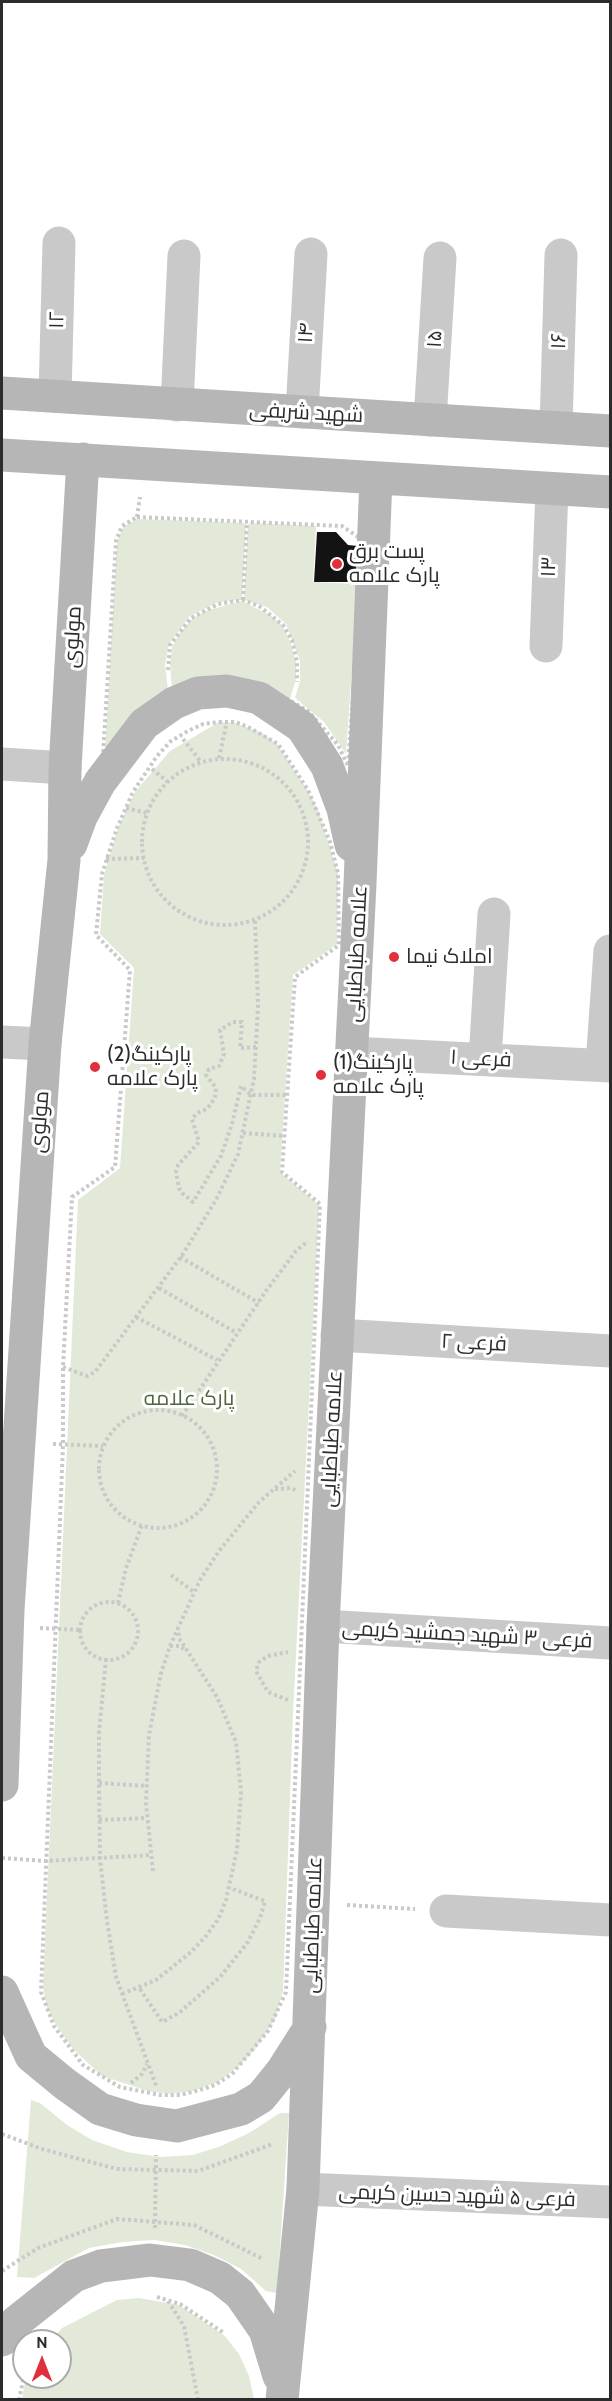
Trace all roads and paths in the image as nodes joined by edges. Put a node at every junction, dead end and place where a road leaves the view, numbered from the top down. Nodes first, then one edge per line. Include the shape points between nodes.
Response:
1 (59, 243) dead end
2 (311, 254) dead end
3 (561, 255) dead end
4 (184, 256) dead end
5 (440, 258) dead end
6 (2, 393) edge
7 (55, 396) junction
8 (177, 405) junction
9 (302, 412) junction
10 (430, 420) junction
11 (556, 427) junction
12 (610, 431) edge
13 (2, 455) edge
14 (83, 459) junction
15 (376, 478) junction
16 (552, 489) junction
17 (610, 492) edge
18 (247, 522) junction
19 (243, 600) junction
20 (546, 646) dead end
21 (168, 681) dead end
22 (290, 700) junction
23 (227, 722) junction
24 (180, 736) junction
25 (219, 758) junction
26 (201, 762) junction
27 (2, 764) edge
28 (149, 767) junction
29 (65, 768) junction
30 (168, 782) junction
31 (126, 808) junction
32 (147, 813) junction
33 (144, 858) junction
34 (106, 859) junction
35 (63, 862) junction
36 (360, 884) junction
37 (494, 914) dead end
38 (255, 918) junction
39 (610, 951) edge
40 (2, 1042) edge
41 (45, 1044) junction
42 (256, 1047) junction
43 (352, 1053) junction
44 (485, 1059) junction
45 (606, 1065) edge
46 (251, 1095) junction
47 (287, 1095) junction
48 (243, 1133) junction
49 (284, 1136) junction
50 (320, 1210) junction
51 (180, 1257) junction
52 (159, 1288) junction
53 (259, 1303) junction
54 (136, 1317) junction
55 (237, 1333) junction
56 (337, 1335) junction
57 (610, 1351) edge
58 (217, 1361) junction
59 (63, 1367) junction
60 (182, 1416) junction
61 (310, 1426) junction
62 (303, 1434) dead end
63 (63, 1445) junction
64 (103, 1446) junction
65 (296, 1466) dead end
66 (142, 1526) junction
67 (171, 1575) dead end
68 (194, 1592) junction
69 (118, 1603) junction
70 (5, 1610) edge
71 (56, 1629) junction
72 (178, 1629) junction
73 (81, 1630) junction
74 (312, 1633) junction
75 (610, 1643) edge
76 (170, 1646) junction
77 (190, 1654) junction
78 (106, 1659) junction
79 (298, 1701) junction
80 (99, 1783) junction
81 (2, 1785) edge
82 (147, 1786) junction
83 (147, 1818) junction
84 (99, 1820) junction
85 (151, 1855) junction
86 (2, 1858) edge
87 (100, 1858) junction
88 (45, 1861) junction
89 (153, 1871) dead end
90 (230, 1888) junction
91 (314, 1903) junction
92 (446, 1911) joint
93 (610, 1920) edge
94 (140, 1989) junction
95 (2, 1992) edge
96 (122, 1994) junction
97 (310, 2026) junction
98 (147, 2063) junction
99 (120, 2087) junction
100 (160, 2095) junction
101 (155, 2170) dead end
102 (303, 2189) junction
103 (610, 2202) edge
104 (155, 2222) dead end
105 (153, 2297) dead end
106 (167, 2300) junction
107 (227, 2336) dead end
108 (2, 2340) edge
109 (282, 2396) edge
110 (198, 2400) edge

1 - 7 street, ۱۲
2 - 9 street, ۱۴
3 - 11 street, ۱۶
4 - 8 street
5 - 10 street, ۱۵
6 - 7 street, شهید شریفی
7 - 8 street, شهید شریفی
8 - 9 street, شهید شریفی
9 - 10 street, شهید شریفی
10 - 11 street, شهید شریفی
11 - 12 street, شهید شریفی
13 - 14 street
14 - 15 street
14 - 29 street, مولوی
15 - 16 street
15 - 36 street, علامه طباطبایی
16 - 17 street
16 - 20 street, ۱۳
18 - 19 path
18 - 22 path via 342,526 358,537 361,545 348,766 320,722
18 - 22 path via 137,517 129,519 118,532 103,756 134,717 154,700 190,684 234,680 256,684
19 - 21 path via 218,604 191,618 171,645
19 - 22 path via 271,614 292,640 297,680
23 - 24 path via 203,723
23 - 25 path
23 - 47 path via 262,732 288,757 318,810 338,873 339,945 294,977
24 - 26 path
24 - 28 path
25 - 26 path
25 - 38 path via 255,764 278,777 296,798 307,823 308,850 302,876 286,898
26 - 30 path via 177,773
27 - 29 street
28 - 30 path
28 - 31 path
29 - 35 street, مولوی
30 - 32 path
31 - 32 path
31 - 34 path
32 - 33 path
33 - 34 path
33 - 38 path via 147,873 162,897 184,914 210,924 238,924
34 - 59 path via 96,936 130,970 115,1167 72,1197
35 - 36 street via 92,796 144,724 174,703 198,693 227,691 259,698 302,727 327,766 343,809
35 - 41 street, مولوی
36 - 43 street, علامه طباطبایی
37 - 44 street
38 - 42 path
39 - 45 street
40 - 41 street
41 - 70 street, مولوی
42 - 46 path
42 - 46 path via 240,1048 242,1022 233,1022 220,1030 224,1054 219,1066 209,1069 206,1075 216,1088 215,1098 192,1119 199,1142 176,1172 178,1188 193,1202 221,1156 241,1086
43 - 44 street, فرعی ۱
43 - 56 street, علامه طباطبایی
44 - 45 street, فرعی ۱
46 - 47 path
46 - 48 path
47 - 49 path
48 - 49 path
48 - 51 path via 238,1154 217,1198
49 - 50 path via 282,1172 320,1204
50 - 53 path via 310,1239 296,1251
50 - 61 path
51 - 52 path
51 - 53 path
52 - 54 path
52 - 55 path
53 - 55 path
54 - 58 path
54 - 59 path via 95,1372 87,1376
55 - 58 path
56 - 57 street, فرعی ۲
56 - 74 street, علامه طباطبایی
58 - 60 path
59 - 63 path
60 - 64 path via 153,1410 134,1416 117,1427
60 - 66 path via 206,1435 215,1454 213,1494 186,1522 168,1528
61 - 62 path
61 - 74 path
63 - 64 path
63 - 71 path
64 - 66 path via 99,1478 105,1496 116,1511
65 - 68 path via 295,1473 259,1502 234,1530
66 - 69 path
67 - 68 path
68 - 72 path
69 - 73 path via 92,1608 85,1615
69 - 78 path via 137,1622 136,1641 125,1655
70 - 81 street, مولوی
71 - 73 path
71 - 88 path
72 - 76 path
72 - 77 path
73 - 78 path via 89,1651
74 - 75 street, فرعی ۳ شهید جمشید کریمی
74 - 79 path
74 - 79 path via 292,1651 264,1658 257,1666 268,1692
74 - 91 street, علامه طباطبایی
76 - 77 path via 180,1646
76 - 82 path via 160,1673 152,1718
77 - 90 path via 224,1709 239,1758 240,1829
78 - 80 path
79 - 100 path via 285,1992 279,2011 259,2045 232,2074 200,2090
80 - 82 path
80 - 84 path
82 - 83 path
83 - 84 path
83 - 85 path
84 - 87 path
85 - 87 path
85 - 89 path
86 - 88 path
87 - 88 path
87 - 96 path via 116,1977
88 - 99 path via 41,1992 46,2010 83,2065
90 - 94 path via 219,1918 206,1936 174,1967
90 - 94 path via 265,1901 248,1942 220,1977 179,2013 162,2022
91 - 92 path
91 - 97 street, علامه طباطبایی
92 - 93 street
94 - 96 path
95 - 97 street via 31,2056 65,2084 100,2109 177,2126 241,2109 261,2097
96 - 98 path
97 - 102 street, علامه طباطبایی
98 - 99 path via 142,2074
98 - 100 path
99 - 100 path
101 - 104 path
102 - 103 street, فرعی ۵ شهید حسین کریمی
102 - 109 street, علامه طباطبایی
105 - 106 path
106 - 107 path via 195,2312
106 - 110 path via 184,2326
108 - 109 street via 36,2305 74,2276 101,2266 150,2260 190,2265 220,2278 240,2294 265,2330

